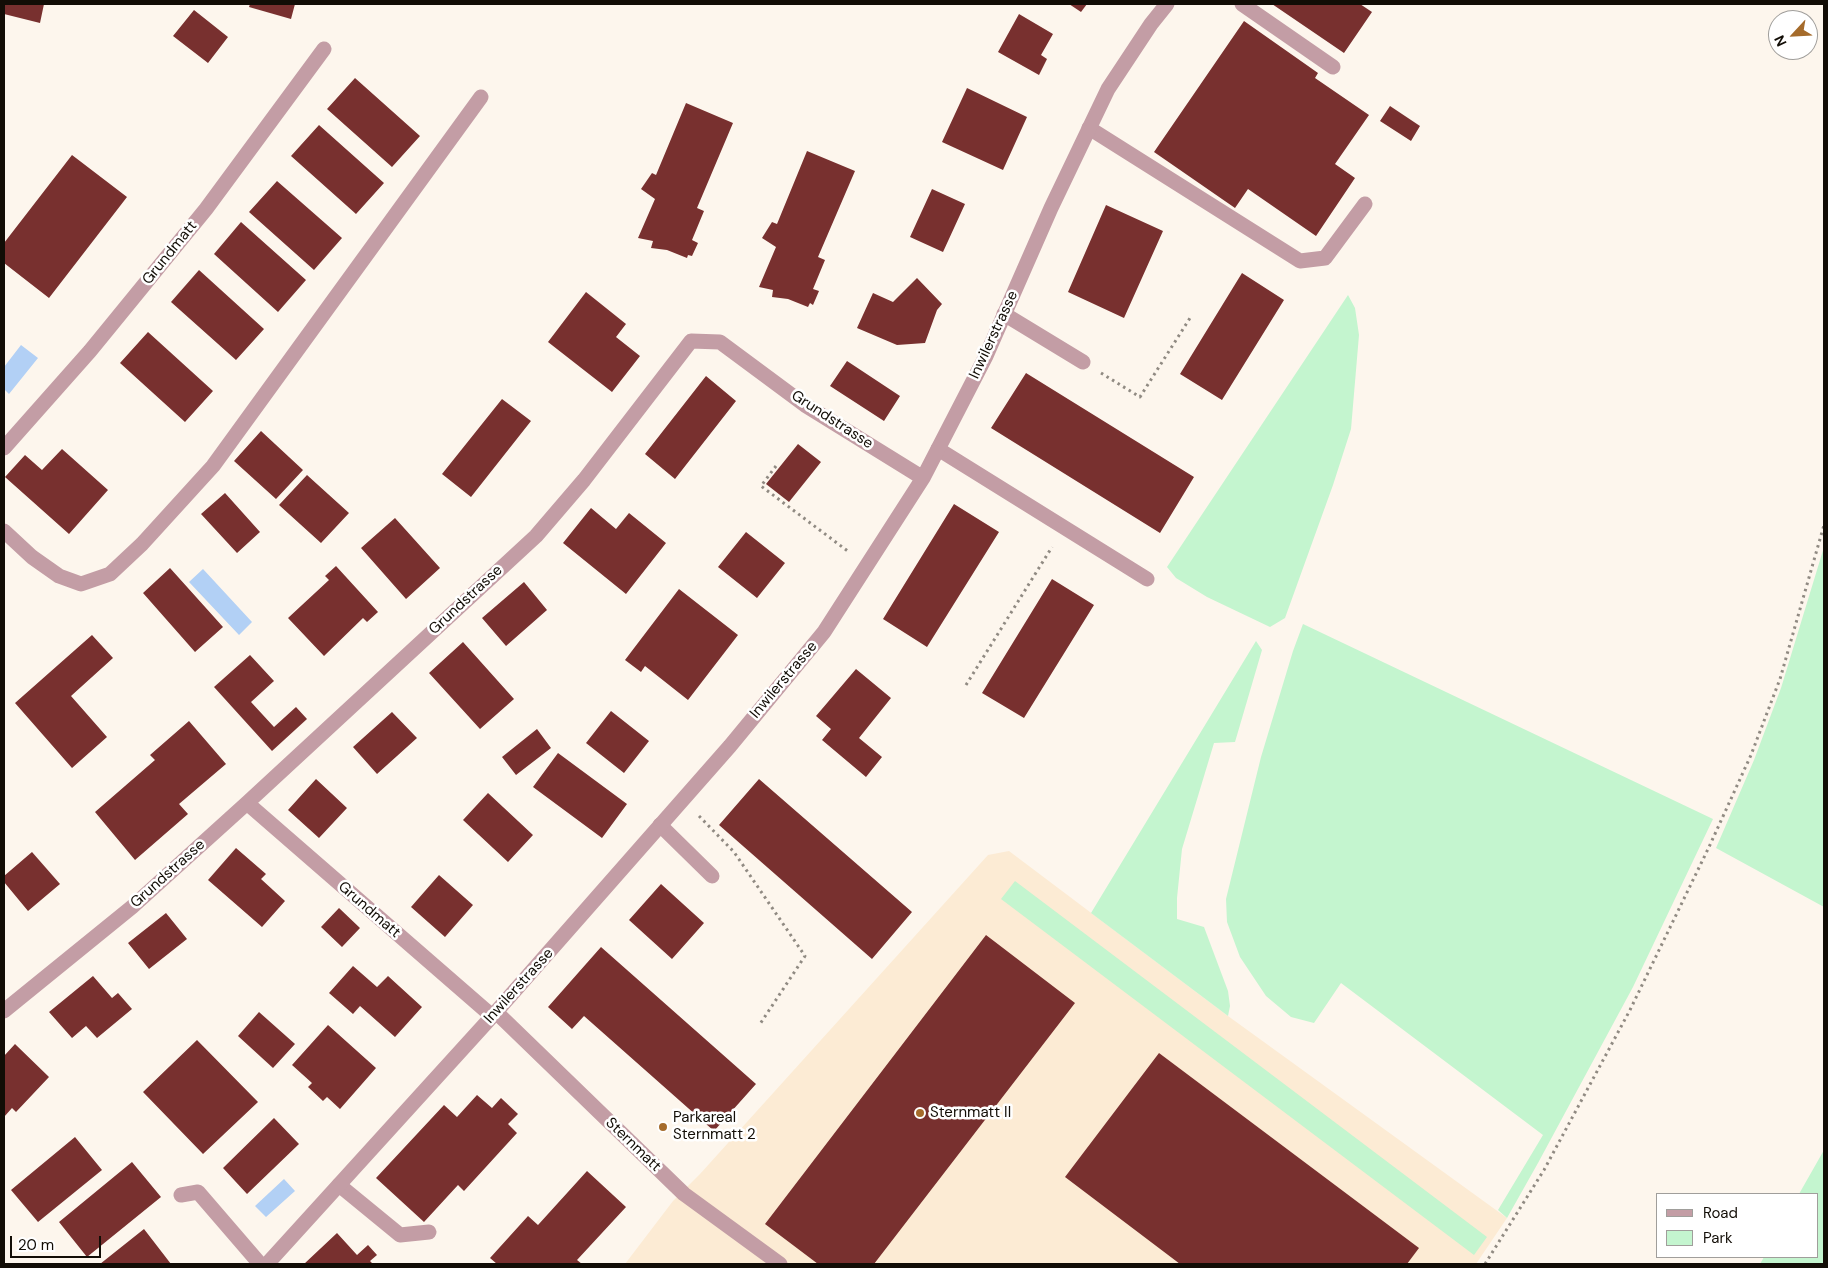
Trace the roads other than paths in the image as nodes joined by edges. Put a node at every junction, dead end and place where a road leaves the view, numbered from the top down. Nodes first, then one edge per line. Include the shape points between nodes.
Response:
1 (1167, 4) edge
2 (1242, 4) edge
3 (324, 49) dead end
4 (1333, 67) dead end
5 (481, 97) dead end
6 (1089, 128) junction
7 (1366, 204) dead end
8 (1004, 314) junction
9 (1084, 362) road end
10 (4, 448) edge
11 (938, 449) junction
12 (923, 478) junction
13 (4, 531) edge
14 (1147, 579) dead end
15 (247, 803) junction
16 (660, 825) junction
17 (712, 876) dead end
18 (4, 1011) edge
19 (494, 1014) junction
20 (339, 1185) junction
21 (181, 1195) dead end
22 (428, 1232) dead end
23 (268, 1263) edge
24 (780, 1264) edge

1 - 6 street, Inwilerstrasse via 1108,89
2 - 4 street
3 - 10 street, Grundmatt via 200,216 90,351
5 - 13 street via 213,466 110,574 81,584 59,576
6 - 7 street via 1300,261 1326,258
6 - 8 street, Inwilerstrasse
8 - 9 street
8 - 11 street, Inwilerstrasse
11 - 12 street, Inwilerstrasse
11 - 14 street
12 - 15 street, Grundstrasse via 805,405 720,342 691,341 584,480 536,536
12 - 16 street, Inwilerstrasse via 824,632
15 - 18 street, Grundstrasse via 132,906
15 - 19 street, Grundmatt
16 - 17 street
16 - 19 street, Inwilerstrasse
19 - 20 street, Inwilerstrasse
19 - 24 street, Sternmatt via 684,1194
20 - 22 street via 400,1235
20 - 23 street, Inwilerstrasse
21 - 23 street via 198,1192

